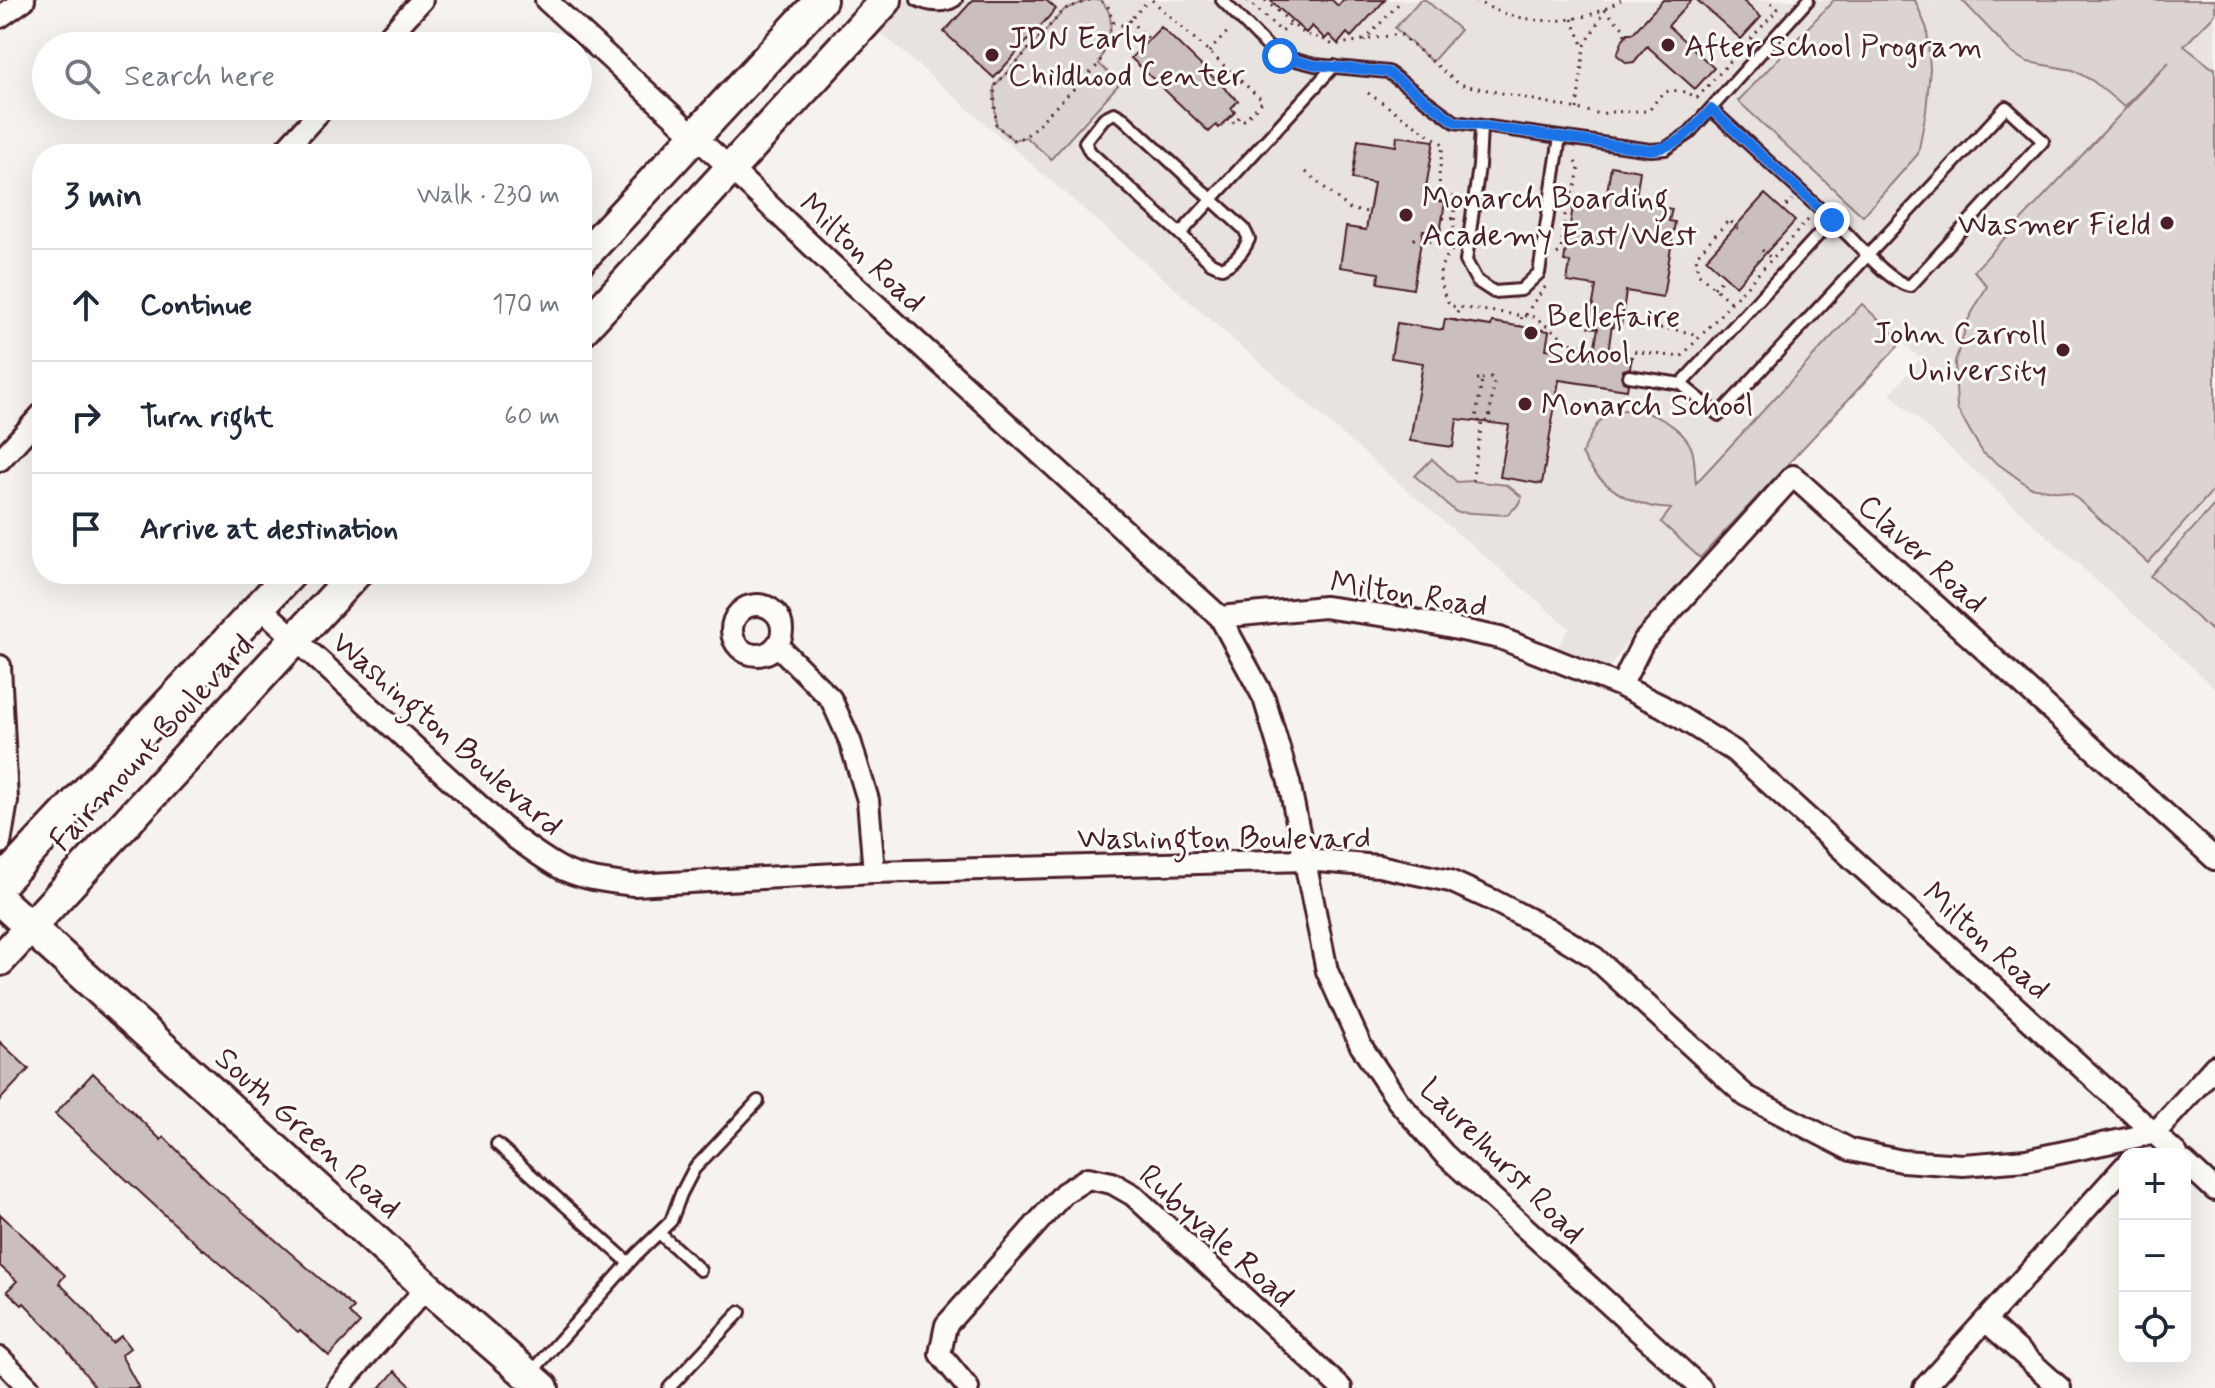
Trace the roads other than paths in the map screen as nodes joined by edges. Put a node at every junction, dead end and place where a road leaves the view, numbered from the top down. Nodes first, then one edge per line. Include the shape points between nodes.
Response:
1 (24, 0) edge
2 (422, 0) edge
3 (546, 0) edge
4 (821, 0) edge
5 (886, 0) edge
6 (917, 0) edge
7 (956, 0) edge
8 (1222, 0) edge
9 (1808, 0) edge
10 (0, 17) edge
11 (393, 32) edge
12 (581, 32) edge
13 (592, 42) edge
14 (1334, 66) junction
15 (1711, 109) junction
16 (312, 120) edge
17 (1481, 126) junction
18 (694, 136) junction
19 (1560, 137) junction
20 (290, 144) edge
21 (731, 169) junction
22 (1213, 199) junction
23 (1832, 220) junction
24 (1180, 234) junction
25 (592, 247) edge
26 (1868, 254) junction
27 (592, 319) edge
28 (1629, 376) dead end
29 (1681, 384) junction
30 (32, 425) edge
31 (0, 460) edge
32 (281, 584) edge
33 (346, 584) edge
34 (260, 607) junction
35 (1220, 617) junction
36 (295, 639) junction
37 (777, 645) dead end
38 (0, 666) edge
39 (1621, 686) junction
40 (0, 843) edge
41 (2215, 859) edge
42 (1305, 860) junction
43 (874, 872) junction
44 (0, 884) edge
45 (0, 900) edge
46 (30, 927) junction
47 (0, 960) edge
48 (2215, 1066) edge
49 (758, 1101) dead end
50 (2155, 1133) junction
51 (497, 1144) dead end
52 (2141, 1148) edge
53 (2171, 1148) edge
54 (2191, 1168) edge
55 (2119, 1173) edge
56 (2215, 1190) edge
57 (659, 1233) junction
58 (629, 1263) junction
59 (700, 1270) dead end
60 (427, 1287) junction
61 (740, 1312) dead end
62 (1986, 1321) junction
63 (0, 1358) edge
64 (536, 1382) edge
65 (29, 1388) edge
66 (338, 1388) edge
67 (669, 1388) edge
68 (968, 1388) edge
69 (1341, 1388) edge
70 (1701, 1388) edge
71 (1924, 1388) edge
72 (2060, 1388) edge

1 - 10 street
2 - 11 street
3 - 12 street, Milton Road
4 - 18 main road
5 - 21 main road
6 - 7 lane via 946,5
8 - 14 lane via 1280,56
9 - 15 lane
13 - 18 street, Milton Road
14 - 17 lane via 1388,72 1455,122
14 - 22 lane
15 - 19 lane via 1665,149
15 - 23 lane
16 - 20 street
17 - 19 lane
17 - 19 lane via 1466,261 1477,281 1494,292 1521,290 1539,273
18 - 21 street, Milton Road
18 - 25 main road
21 - 27 main road
21 - 35 street, Milton Road
22 - 24 lane
22 - 24 lane via 1244,229 1249,239 1245,250 1222,268
22 - 24 lane via 1123,118 1114,113 1104,118 1085,142 1090,152
23 - 26 lane
23 - 29 lane
26 - 26 lane via 1910,286 2043,141 2006,107
26 - 29 lane via 1719,415
28 - 29 lane
30 - 31 street
32 - 34 main road, Fairmount Boulevard
33 - 36 main road, Fairmount Boulevard
34 - 36 street, Washington Boulevard
34 - 44 main road, Fairmount Boulevard
35 - 39 street, Milton Road via 1324,607 1410,619 1500,638
35 - 42 street, Laurelhurst Road via 1264,698
36 - 43 street, Washington Boulevard via 515,838 566,871 634,885
36 - 46 main road, Fairmount Boulevard
37 - 43 street via 831,699 850,741 868,800
38 - 40 street via 7,801
39 - 41 street, Claver Road via 1643,642 1793,476
39 - 50 street, Milton Road via 1734,751
42 - 43 street, Washington Boulevard
42 - 50 street, Washington Boulevard via 1379,866 1450,881 1548,929 1594,957 1746,1096 1851,1150 1902,1161 1963,1165 2026,1160
42 - 70 street, Laurelhurst Road via 1327,971 1361,1046 1398,1101 1444,1154
45 - 46 main road, South Green Road
46 - 47 main road, Fairmount Boulevard
46 - 60 main road, South Green Road
48 - 50 street
49 - 57 lane via 694,1169 671,1221
50 - 52 street
50 - 53 street, Milton Road
51 - 58 lane
54 - 56 street
55 - 62 street
57 - 58 lane
57 - 59 lane
58 - 64 lane
60 - 64 main road, South Green Road
60 - 66 street
61 - 67 lane
62 - 71 street
62 - 72 street
63 - 65 street
68 - 69 street, Rubyvale Road via 940,1354 946,1325 1064,1193 1088,1178 1133,1195

